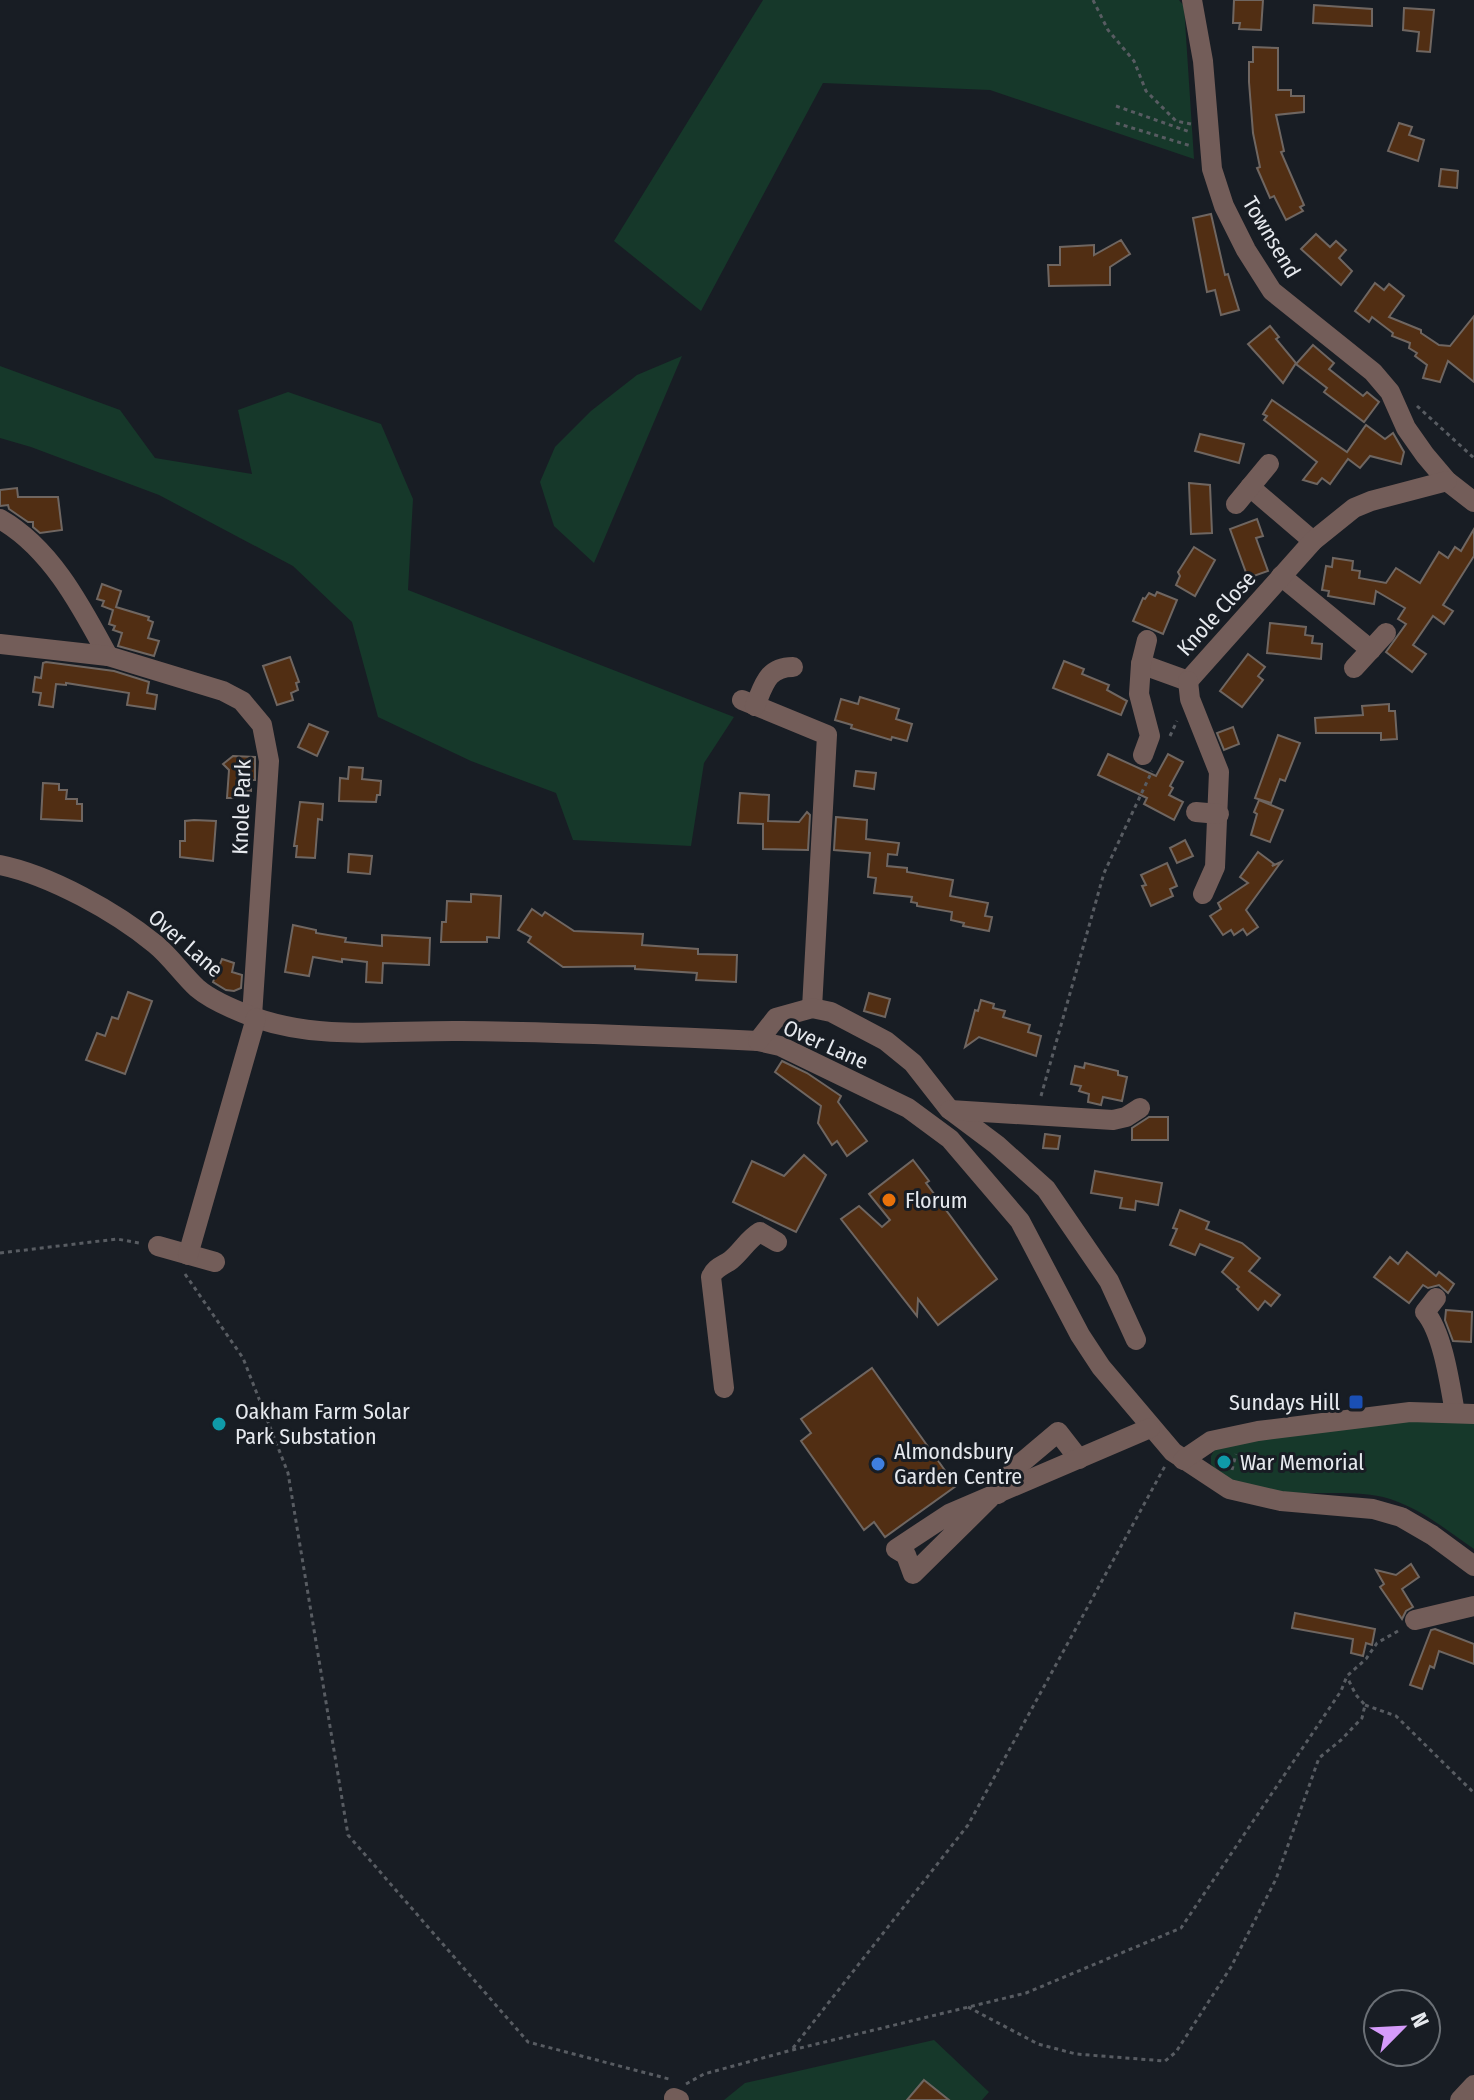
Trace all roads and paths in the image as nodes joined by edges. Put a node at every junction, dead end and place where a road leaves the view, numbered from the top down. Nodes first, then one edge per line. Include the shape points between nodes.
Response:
1 (1093, 0) edge
2 (1192, 0) edge
3 (1116, 106) dead end
4 (1116, 123) dead end
5 (1183, 126) junction
6 (1209, 138) junction
7 (1410, 400) dead end
8 (1474, 458) edge
9 (1269, 464) dead end
10 (1447, 481) junction
11 (1250, 487) junction
12 (1474, 502) edge
13 (1236, 504) dead end
14 (0, 519) edge
15 (1313, 541) junction
16 (1281, 576) junction
17 (1386, 633) dead end
18 (1147, 640) dead end
19 (0, 644) edge
20 (1371, 650) junction
21 (108, 656) junction
22 (1141, 664) junction
23 (793, 667) dead end
24 (1354, 668) dead end
25 (1188, 681) junction
26 (1180, 715) dead end
27 (1169, 737) dead end
28 (1150, 759) joint
29 (1196, 812) dead end
30 (1218, 824) junction
31 (0, 865) edge
32 (1203, 894) dead end
33 (812, 1008) junction
34 (254, 1017) junction
35 (758, 1041) junction
36 (1140, 1108) dead end
37 (949, 1109) junction
38 (1035, 1115) junction
39 (929, 1121) junction
40 (777, 1242) dead end
41 (158, 1246) joint
42 (0, 1253) edge
43 (188, 1255) junction
44 (215, 1262) dead end
45 (1436, 1298) dead end
46 (1136, 1340) dead end
47 (724, 1388) dead end
48 (1465, 1413) edge
49 (1150, 1428) junction
50 (1237, 1452) dead end
51 (1178, 1456) junction
52 (1079, 1459) junction
53 (1229, 1489) junction
54 (994, 1496) junction
55 (1474, 1566) edge
56 (1474, 1606) edge
57 (1415, 1620) joint
58 (1347, 1676) junction
59 (1365, 1705) junction
60 (1474, 1793) edge
61 (968, 2007) junction
62 (792, 2050) junction
63 (1474, 2085) edge
64 (677, 2092) edge
65 (1460, 2100) edge

1 - 5 path via 1108,30 1134,61 1146,91
2 - 6 street, Townsend
3 - 5 path
4 - 6 path
5 - 6 path
5 - 6 path
6 - 10 street, Townsend via 1224,206 1272,291 1373,372 1390,392 1406,428
7 - 8 path
9 - 11 street
10 - 12 street, Townsend
10 - 15 street, Knole Close via 1363,504
11 - 13 street
11 - 15 street
14 - 21 street via 39,549 81,606
15 - 16 street, Knole Close
16 - 20 street, Knole Close
16 - 25 street, Knole Close
17 - 20 street
18 - 22 street, Knole Close
19 - 21 street, Knole Park
20 - 24 street
21 - 34 street, Knole Park via 223,691 242,701 262,725 269,761
22 - 25 street, Knole Close
22 - 28 street, Knole Close via 1139,694
23 - 33 street via 778,668 748,703 827,735
25 - 30 street via 1219,772
26 - 27 path
28 - 38 path via 1104,873
29 - 30 street
30 - 32 street via 1215,867
31 - 34 street, Over Lane via 25,870 112,914 155,944 197,988
33 - 35 street via 776,1018
33 - 37 street via 831,1012 886,1041 913,1063
34 - 35 street, Over Lane via 344,1034 458,1031
34 - 43 street, Knole Park
35 - 39 street, Over Lane via 780,1046
36 - 38 street via 1113,1120
37 - 38 street
37 - 39 street
37 - 46 street via 1046,1189 1109,1281
39 - 49 street, Over Lane via 1020,1221 1080,1335
40 - 47 street via 760,1232 711,1277
41 - 42 path via 117,1239
41 - 43 street
43 - 44 street
43 - 64 path via 184,1272 243,1358 288,1473 348,1835 528,2042
45 - 48 street via 1425,1312
48 - 51 street via 1410,1412 1258,1431 1211,1441
49 - 51 street, Over Lane
49 - 52 street
50 - 53 path
51 - 53 street, Over Lane
51 - 62 path via 968,1825
52 - 54 street
52 - 54 street via 1058,1432 1014,1469
53 - 55 street, Over Lane via 1401,1517
54 - 54 street via 913,1574 906,1555 896,1549 949,1514
56 - 57 street
57 - 58 path via 1377,1643
58 - 59 path
58 - 61 path via 1181,1928 1026,1993
59 - 60 path via 1396,1716
59 - 61 path via 1362,1718 1319,1758 1270,1892 1231,1967 1165,2061 1076,2054 1038,2044
61 - 62 path
62 - 64 path via 704,2074
63 - 65 street

